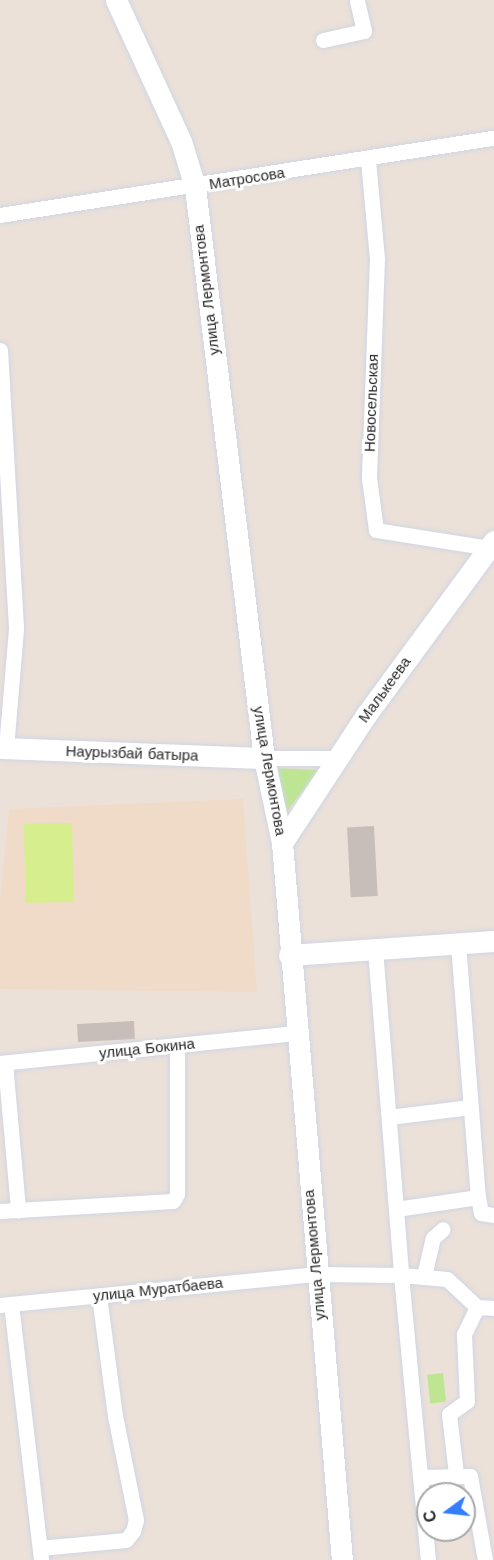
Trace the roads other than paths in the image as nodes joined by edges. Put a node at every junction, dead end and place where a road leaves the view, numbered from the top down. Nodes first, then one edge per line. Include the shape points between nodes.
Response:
1 (116, 0) edge
2 (357, 0) edge
3 (323, 40) dead end
4 (494, 138) edge
5 (368, 160) junction
6 (195, 187) junction
7 (0, 215) edge
8 (0, 350) edge
9 (492, 545) edge
10 (3, 748) edge
11 (264, 758) junction
12 (337, 758) junction
13 (282, 843) junction
14 (494, 941) edge
15 (458, 944) junction
16 (375, 949) junction
17 (289, 955) junction
18 (295, 1033) junction
19 (177, 1046) junction
20 (2, 1063) edge
21 (470, 1107) junction
22 (389, 1117) junction
23 (8, 1183) edge
24 (477, 1197) junction
25 (396, 1209) junction
26 (18, 1210) junction
27 (0, 1211) edge
28 (494, 1215) edge
29 (443, 1229) dead end
30 (317, 1274) junction
31 (401, 1275) junction
32 (424, 1276) junction
33 (99, 1296) junction
34 (6, 1305) edge
35 (477, 1307) junction
36 (494, 1308) edge
37 (456, 1474) junction
38 (420, 1478) junction
39 (40, 1554) edge
40 (342, 1560) edge
41 (428, 1560) edge
42 (485, 1560) edge

1 - 6 main road, улица Лермонтова via 181,141
2 - 3 street via 364,31
4 - 5 street, Матросова
5 - 6 street, Матросова
5 - 9 street, Новосельская via 377,258 369,478 376,530
6 - 7 street, Матросова
6 - 11 main road, улица Лермонтова
8 - 10 street via 16,629
9 - 12 main road, Малькеева
10 - 11 main road, Наурызбай батыра
11 - 12 street
11 - 13 main road, улица Лермонтова
12 - 13 main road, Малькеева
13 - 17 main road, улица Лермонтова
14 - 15 main road
15 - 16 main road
15 - 21 street
16 - 17 main road
16 - 22 street
17 - 18 main road, улица Лермонтова
18 - 19 street, улица Бокина
18 - 30 main road, улица Лермонтова
19 - 20 street, улица Бокина
19 - 26 street via 177,1194 173,1201
20 - 23 street
21 - 22 street
21 - 24 street
22 - 25 street
23 - 26 street
24 - 25 street
24 - 28 street via 481,1213
25 - 31 street
26 - 27 street
29 - 32 street via 433,1238
30 - 31 street, улица Муратбаева
30 - 33 street, улица Муратбаева
30 - 40 main road, улица Лермонтова
31 - 32 street, улица Муратбаева
31 - 38 street
32 - 35 street, улица Муратбаева via 453,1282
33 - 34 street, улица Муратбаева
33 - 39 street via 115,1416 136,1520 126,1540
34 - 39 street
35 - 36 street
35 - 37 street via 464,1334 467,1401 449,1414
37 - 38 street
37 - 42 street via 466,1473 474,1483
38 - 41 street

